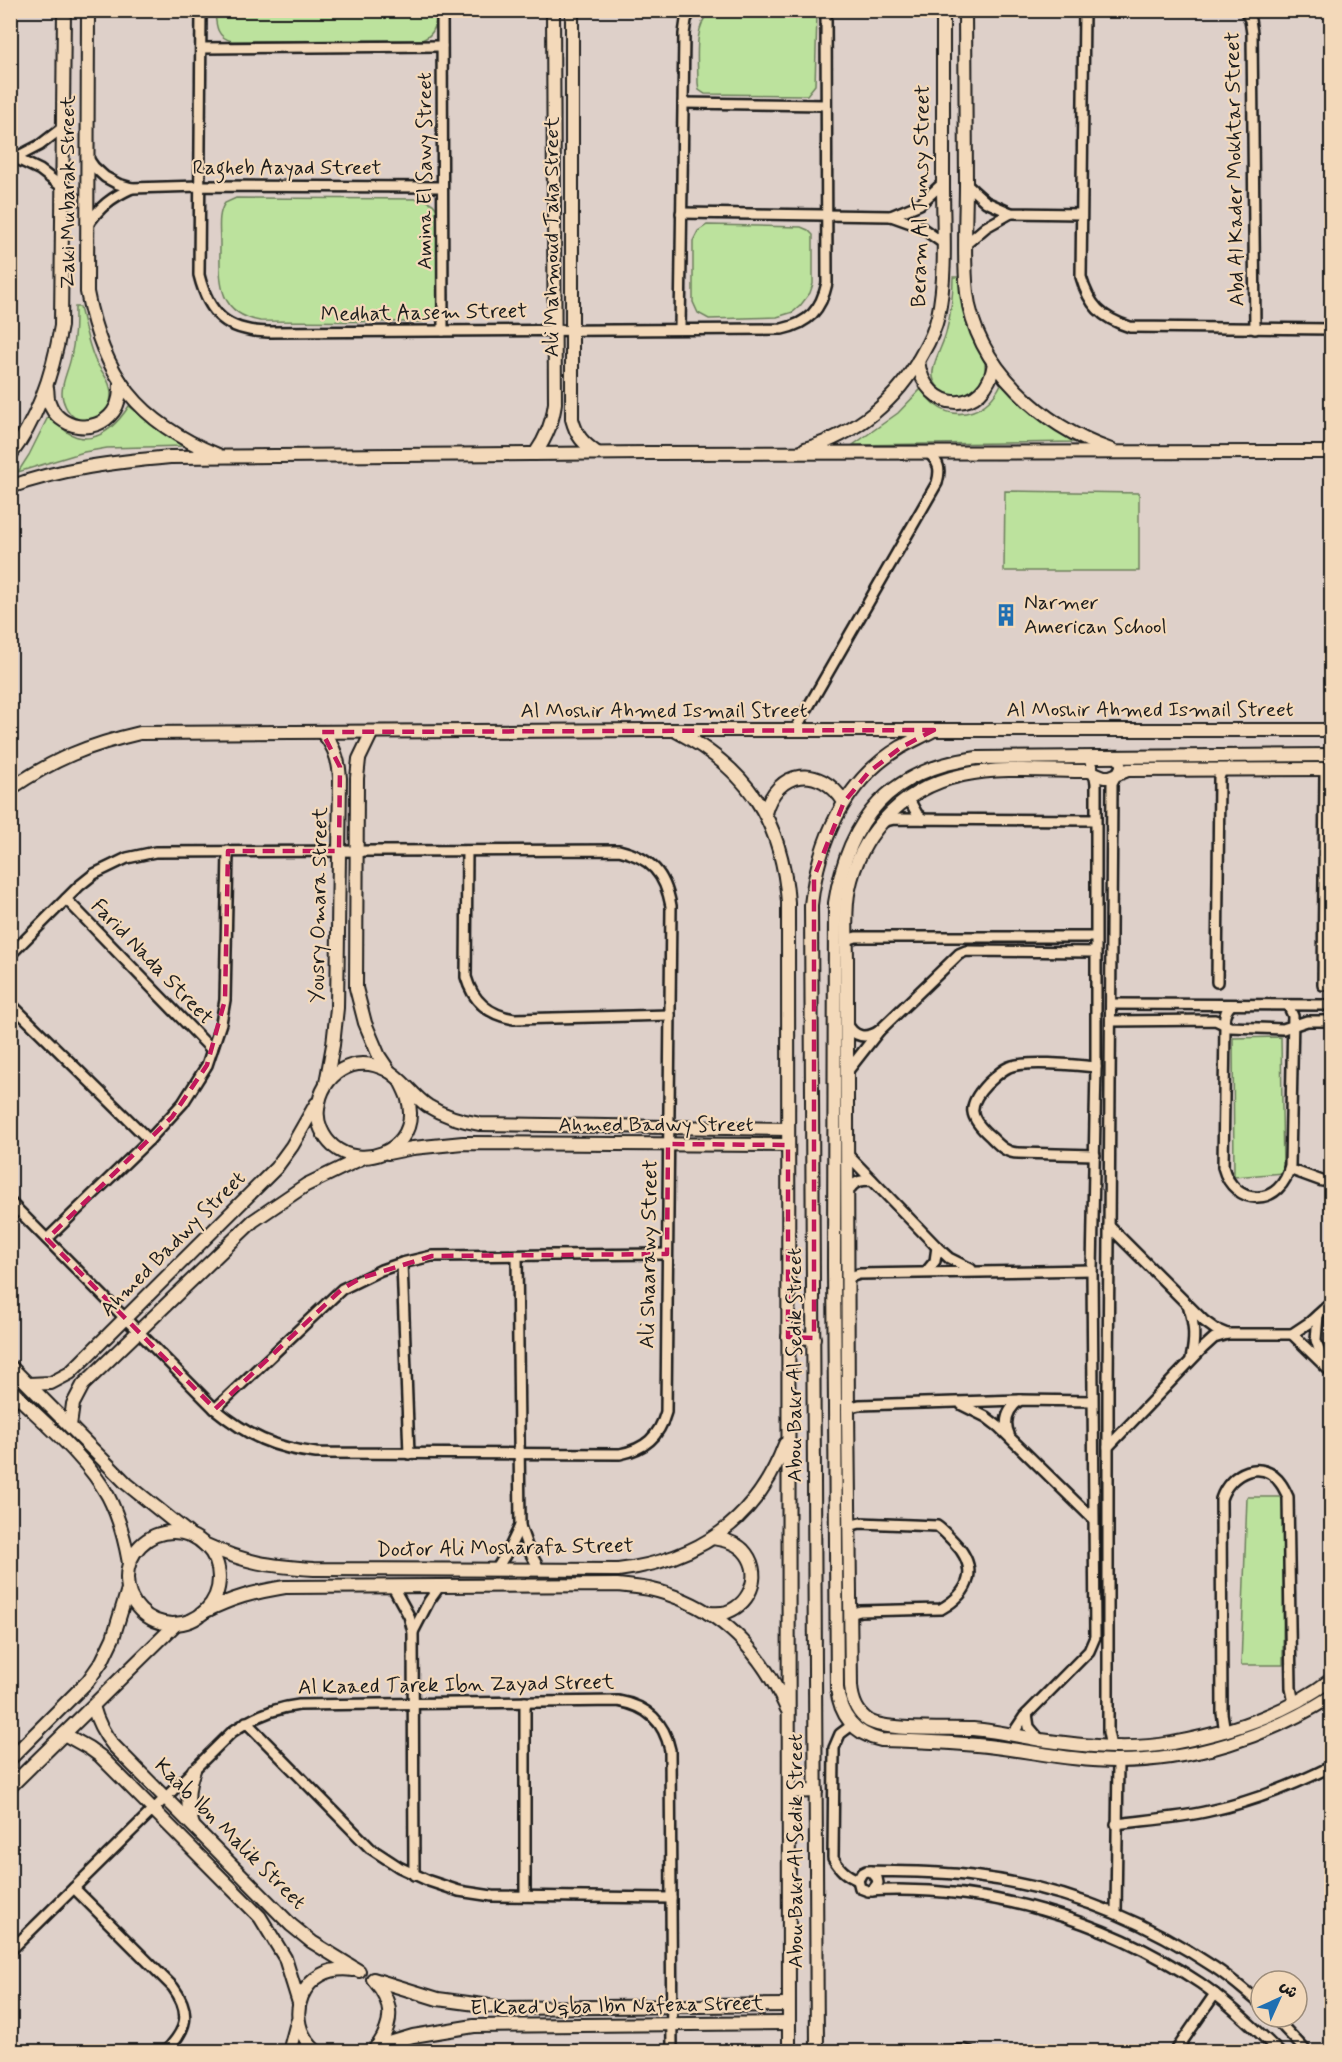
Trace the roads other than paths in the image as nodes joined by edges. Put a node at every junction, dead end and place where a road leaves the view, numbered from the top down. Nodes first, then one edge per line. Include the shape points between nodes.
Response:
1 (64, 10) edge
2 (88, 10) edge
3 (201, 10) edge
4 (442, 10) edge
5 (553, 10) edge
6 (572, 10) edge
7 (691, 10) edge
8 (826, 10) edge
9 (943, 10) edge
10 (965, 10) edge
11 (1084, 10) edge
12 (1245, 10) edge
13 (442, 46) junction
14 (201, 48) junction
15 (683, 103) junction
16 (826, 105) junction
17 (62, 128) junction
18 (86, 155) junction
19 (13, 158) edge
20 (943, 183) junction
21 (966, 184) junction
22 (200, 186) junction
23 (62, 187) junction
24 (442, 187) junction
25 (132, 188) junction
26 (681, 213) junction
27 (1011, 213) junction
28 (1081, 214) junction
29 (826, 215) junction
30 (891, 216) junction
31 (86, 228) junction
32 (943, 243) junction
33 (966, 244) junction
34 (554, 329) junction
35 (572, 329) junction
36 (680, 329) junction
37 (1255, 329) junction
38 (1332, 329) edge
39 (443, 331) junction
40 (918, 362) junction
41 (994, 363) junction
42 (120, 381) junction
43 (47, 387) junction
44 (1332, 452) edge
45 (597, 453) junction
46 (792, 453) junction
47 (929, 453) junction
48 (1120, 453) junction
49 (535, 454) junction
50 (10, 456) edge
51 (222, 456) junction
52 (10, 487) edge
53 (674, 730) junction
54 (795, 730) junction
55 (934, 730) junction
56 (1332, 730) edge
57 (321, 732) junction
58 (372, 732) junction
59 (1332, 755) edge
60 (1093, 757) junction
61 (1118, 757) junction
62 (1330, 769) edge
63 (1222, 770) junction
64 (1094, 772) junction
65 (1118, 774) junction
66 (10, 789) edge
67 (912, 795) junction
68 (844, 802) junction
69 (765, 813) junction
70 (922, 819) junction
71 (1095, 820) junction
72 (882, 822) junction
73 (467, 850) junction
74 (228, 851) junction
75 (339, 851) junction
76 (357, 851) junction
77 (1096, 878) junction
78 (1112, 879) junction
79 (66, 899) junction
80 (1095, 937) junction
81 (847, 940) junction
82 (1095, 952) junction
83 (10, 956) edge
84 (1217, 982) dead end
85 (1323, 985) dead end
86 (10, 1004) edge
87 (1111, 1004) junction
88 (1230, 1005) junction
89 (1288, 1005) junction
90 (1332, 1005) edge
91 (670, 1015) junction
92 (1111, 1021) junction
93 (1332, 1021) edge
94 (841, 1023) junction
95 (1226, 1026) junction
96 (1292, 1028) junction
97 (879, 1031) junction
98 (212, 1050) junction
99 (1096, 1066) junction
100 (388, 1071) junction
101 (847, 1072) junction
102 (326, 1083) junction
103 (401, 1083) junction
104 (319, 1098) junction
105 (668, 1127) junction
106 (788, 1129) junction
107 (149, 1140) junction
108 (668, 1144) junction
109 (788, 1145) junction
110 (847, 1154) junction
111 (381, 1155) junction
112 (1095, 1155) junction
113 (364, 1158) junction
114 (1289, 1169) junction
115 (872, 1180) junction
116 (1322, 1181) dead end
117 (841, 1192) junction
118 (10, 1202) edge
119 (1109, 1226) junction
120 (47, 1239) junction
121 (937, 1247) junction
122 (667, 1254) junction
123 (517, 1256) junction
124 (402, 1263) junction
125 (834, 1267) junction
126 (1092, 1270) junction
127 (979, 1271) junction
128 (847, 1272) junction
129 (926, 1272) junction
130 (1332, 1302) edge
131 (1188, 1305) junction
132 (1318, 1315) junction
133 (125, 1318) junction
134 (138, 1332) junction
135 (1227, 1334) junction
136 (1292, 1334) junction
137 (788, 1337) junction
138 (814, 1338) junction
139 (1190, 1361) junction
140 (1324, 1365) junction
141 (10, 1366) edge
142 (1332, 1373) edge
143 (28, 1384) junction
144 (1092, 1387) junction
145 (1108, 1387) junction
146 (10, 1389) edge
147 (1020, 1400) junction
148 (1092, 1401) junction
149 (957, 1403) junction
150 (848, 1408) junction
151 (215, 1409) junction
152 (1092, 1421) junction
153 (1108, 1422) junction
154 (70, 1426) junction
155 (788, 1437) junction
156 (1011, 1439) junction
157 (1108, 1447) junction
158 (409, 1454) junction
159 (519, 1454) junction
160 (1093, 1519) junction
161 (520, 1526) junction
162 (849, 1526) junction
163 (192, 1536) junction
164 (713, 1538) junction
165 (204, 1544) junction
166 (129, 1563) junction
167 (466, 1570) junction
168 (496, 1570) junction
169 (540, 1570) junction
170 (393, 1587) junction
171 (439, 1587) junction
172 (467, 1587) junction
173 (128, 1589) junction
174 (204, 1612) junction
175 (708, 1613) junction
176 (850, 1614) junction
177 (176, 1624) junction
178 (413, 1632) junction
179 (1332, 1679) edge
180 (1332, 1696) edge
181 (525, 1702) junction
182 (414, 1703) junction
183 (1294, 1703) junction
184 (93, 1706) junction
185 (789, 1713) junction
186 (1027, 1714) junction
187 (246, 1722) junction
188 (852, 1725) junction
189 (1225, 1732) junction
190 (64, 1734) junction
191 (1012, 1735) junction
192 (1040, 1740) junction
193 (1111, 1747) junction
194 (1037, 1753) junction
195 (10, 1759) edge
196 (1118, 1761) junction
197 (1332, 1766) edge
198 (194, 1770) junction
199 (10, 1787) edge
200 (816, 1791) junction
201 (789, 1792) junction
202 (166, 1797) junction
203 (153, 1809) junction
204 (1116, 1824) junction
205 (193, 1826) junction
206 (871, 1871) junction
207 (414, 1875) junction
208 (858, 1880) junction
209 (74, 1888) junction
210 (872, 1891) junction
211 (525, 1896) junction
212 (671, 1898) junction
213 (1116, 1913) junction
214 (10, 1951) edge
215 (360, 1971) junction
216 (373, 1979) junction
217 (1215, 1994) junction
218 (1249, 1994) edge
219 (299, 2004) junction
220 (788, 2005) junction
221 (672, 2006) junction
222 (298, 2018) junction
223 (672, 2023) junction
224 (788, 2023) junction
225 (1285, 2029) edge
226 (10, 2048) edge
227 (373, 2050) edge
228 (967, 2051) edge
229 (14, 2052) edge
230 (165, 2052) edge
231 (289, 2052) edge
232 (317, 2052) edge
233 (672, 2052) edge
234 (789, 2052) edge
235 (817, 2052) edge
236 (931, 2052) edge
237 (1175, 2052) edge
238 (1279, 2052) edge
239 (1307, 2052) edge

1 - 17 street, Zaki Mubarak Street
2 - 18 street, Zaki Mubarak Street
3 - 14 street, Medhat Aasem Street
4 - 13 street, Amina El Sawy Street
5 - 34 street, Ali Mahmoud Taha Street
6 - 35 street, Ali Mahmoud Taha Street
7 - 15 street via 684,34
8 - 16 street, Medhat Aasem Street
9 - 20 street, Beram Al Tunsy Street
10 - 21 street, Beram Al Tunsy Street
11 - 28 street
12 - 37 street, Abd Al Kader Mokhtar Street via 1252,33
13 - 14 street
13 - 24 street, Amina El Sawy Street
14 - 22 street, Medhat Aasem Street
15 - 16 street
15 - 26 street
16 - 29 street, Medhat Aasem Street
17 - 19 street via 40,145
17 - 23 street, Zaki Mubarak Street
18 - 25 street, Ragheb Aayad Street via 105,177
18 - 31 street, Zaki Mubarak Street
19 - 23 street via 40,170
20 - 30 street via 920,204
20 - 32 street, Beram Al Tunsy Street
21 - 27 street via 986,202
21 - 33 street, Beram Al Tunsy Street
22 - 24 street, Ragheb Aayad Street
22 - 25 street, Ragheb Aayad Street
22 - 39 street, Medhat Aasem Street via 200,275 204,295 214,312 230,324 248,332
23 - 43 street, Zaki Mubarak Street via 60,326
24 - 39 street, Amina El Sawy Street
25 - 31 street, Ragheb Aayad Street via 105,203
26 - 29 street
26 - 36 street
27 - 28 street
27 - 33 street via 986,226
28 - 37 street via 1081,277 1089,298 1103,315 1130,327
29 - 30 street
29 - 36 street, Medhat Aasem Street via 825,290 817,310 806,320 782,328
30 - 32 street via 919,226
31 - 42 street, Zaki Mubarak Street via 87,292 93,323
32 - 40 street, Beram Al Tunsy Street via 938,320
33 - 41 street, Beram Al Tunsy Street via 967,293 972,317
34 - 35 street, Medhat Aasem Street
34 - 39 street, Medhat Aasem Street
34 - 49 street, Ali Mahmoud Taha Street via 554,416
35 - 36 street, Medhat Aasem Street
35 - 45 street, Ali Mahmoud Taha Street via 572,418 583,443
37 - 38 street
40 - 41 street via 926,387 949,401 976,397 986,388
40 - 46 street, Beram Al Tunsy Street via 904,384 865,420 842,435
41 - 48 street, Beram Al Tunsy Street via 1029,403 1050,420
42 - 43 street via 120,397 114,412 102,423 87,427 71,425 58,416 49,403
42 - 51 street, Zaki Mubarak Street via 165,427
43 - 50 street, Zaki Mubarak Street via 28,430
44 - 48 street
45 - 46 street
45 - 49 street
46 - 47 street
47 - 48 street
47 - 54 street via 938,462 937,483
49 - 51 street
51 - 52 street via 118,462
53 - 54 street, Al Moshir Ahmed Ismail Street
53 - 58 street, Al Moshir Ahmed Ismail Street
53 - 69 street, Abou Bakr Al Sedik Street via 717,756
54 - 55 street, Al Moshir Ahmed Ismail Street
55 - 56 street, Al Moshir Ahmed Ismail Street
55 - 68 street, Abou Bakr Al Sedik Street via 900,748 869,772
57 - 58 street, Al Moshir Ahmed Ismail Street
57 - 66 street, Al Moshir Ahmed Ismail Street via 140,733 69,754
57 - 75 street, Yousry Omara Street via 334,748 340,767
58 - 76 street, Yousry Omara Street via 357,768
59 - 61 street
60 - 61 street
60 - 64 street via 1090,762
60 - 94 street via 956,761 915,776 880,801 854,836 839,877 835,903
61 - 65 street
62 - 63 street
62 - 85 street via 1325,774
63 - 65 street
63 - 84 street
64 - 65 street via 1104,777
64 - 67 street via 975,771 932,784
64 - 71 street
65 - 78 street via 1112,783
67 - 70 street via 912,808
67 - 72 street
68 - 69 street via 836,789 823,780 808,776 792,778 769,798
68 - 138 street, Abou Bakr Al Sedik Street via 821,851 811,905
69 - 106 street, Abou Bakr Al Sedik Street via 775,834 788,902
70 - 71 street
70 - 72 street
71 - 77 street
72 - 81 street via 855,867 848,892
73 - 76 street, Ali Shaarawy Street
73 - 91 street, Ali Shaarawy Street via 619,850 649,863 664,882 671,906
73 - 91 street via 466,977 483,1006 514,1019
74 - 75 street, Ali Shaarawy Street
74 - 79 street, Ali Shaarawy Street via 155,852 127,858 94,874
74 - 98 street via 227,978 221,1023
75 - 76 street, Ali Shaarawy Street
75 - 102 street, Yousry Omara Street via 337,1008
76 - 100 street, Yousry Omara Street via 356,988 365,1023
77 - 78 street
77 - 80 street
78 - 87 street
79 - 83 street, Ali Shaarawy Street
79 - 98 street, Farid Nada Street
80 - 81 street
80 - 82 street
81 - 94 street
82 - 97 street via 966,951
82 - 99 street
86 - 107 street
87 - 88 street
87 - 92 street
88 - 89 street
88 - 95 street via 1224,1014
89 - 90 street
89 - 96 street via 1293,1016
91 - 105 street, Ali Shaarawy Street
92 - 95 street via 1215,1020
92 - 119 street
93 - 96 street via 1307,1021
94 - 97 street via 861,1037
94 - 101 street
94 - 117 street
95 - 96 street
95 - 114 street via 1226,1178 1241,1194 1258,1197 1283,1185
96 - 114 street
97 - 101 street
98 - 107 street via 183,1103
99 - 112 street
99 - 112 street via 1015,1065 998,1074 978,1094 972,1109 978,1125 1007,1151
100 - 102 street via 372,1065 355,1065 339,1071
100 - 103 street
101 - 110 street
102 - 104 street
103 - 105 street, Ahmed Badwy Street via 429,1106 453,1118 480,1124
103 - 111 street via 409,1098 411,1115 406,1132
104 - 113 street via 317,1115 322,1132 347,1155
104 - 133 street, Ahmed Badwy Street via 276,1168
105 - 106 street, Ahmed Badwy Street
105 - 108 street, Ali Shaarawy Street
106 - 109 street, Abou Bakr Al Sedik Street
107 - 120 street
108 - 109 street, Ahmed Badwy Street
108 - 111 street, Ahmed Badwy Street via 463,1143
108 - 122 street, Ali Shaarawy Street
109 - 137 street, Abou Bakr Al Sedik Street
110 - 115 street
110 - 117 street
111 - 113 street
112 - 126 street
113 - 134 street, Ahmed Badwy Street via 315,1179 253,1221
114 - 116 street
115 - 117 street
115 - 121 street
117 - 125 street
117 - 128 street
118 - 120 street, Ali Shaarawy Street
119 - 131 street
119 - 145 street
120 - 133 street, Ali Shaarawy Street
121 - 127 street via 963,1266
121 - 129 street via 935,1262
122 - 123 street
122 - 159 street, Ali Shaarawy Street via 666,1412 655,1436 645,1445 620,1454
123 - 124 street via 432,1256
123 - 159 street
124 - 151 street via 342,1289
124 - 158 street
125 - 128 street
125 - 188 street via 837,1688 841,1708
126 - 127 street
126 - 144 street
127 - 129 street
128 - 129 street
128 - 150 street
130 - 132 street
131 - 135 street via 1215,1329
131 - 139 street via 1195,1342
132 - 136 street
132 - 140 street via 1316,1340
133 - 134 street, Ali Shaarawy Street
133 - 143 street, Ahmed Badwy Street via 61,1379
134 - 151 street, Ali Shaarawy Street
134 - 154 street, Ahmed Badwy Street via 83,1385 73,1404
135 - 136 street
135 - 139 street via 1214,1338
136 - 140 street
137 - 138 street
137 - 155 street, Abou Bakr Al Sedik Street
138 - 200 street, Abou Bakr Al Sedik Street
139 - 157 street
140 - 142 street
141 - 143 street
143 - 154 street
144 - 145 street
144 - 148 street
145 - 153 street
146 - 166 street via 95,1475 118,1517
147 - 148 street
147 - 149 street
147 - 156 street via 1012,1406 1005,1422
148 - 152 street
149 - 150 street
149 - 156 street via 986,1416
150 - 162 street
151 - 158 street, Ali Shaarawy Street via 237,1427 288,1450 316,1454
152 - 153 street
152 - 160 street
153 - 157 street
154 - 163 street via 127,1484
155 - 164 street, Doctor Ali Mosharafa Street via 766,1484 739,1516
155 - 185 street, Abou Bakr Al Sedik Street
156 - 160 street
157 - 193 street
158 - 159 street, Ali Shaarawy Street
159 - 161 street
160 - 186 street via 1093,1645
161 - 168 street
161 - 169 street
162 - 176 street
162 - 176 street via 936,1526 964,1552 970,1572 966,1586 941,1609
163 - 165 street
163 - 166 street via 162,1533 148,1539
164 - 169 street, Doctor Ali Mosharafa Street via 683,1554 643,1567
164 - 175 street via 729,1541 743,1550 752,1563 754,1579 749,1595 739,1607 724,1613
165 - 167 street, Doctor Ali Mosharafa Street via 246,1562 270,1566
165 - 174 street via 218,1571 218,1586
166 - 173 street
167 - 168 street, Doctor Ali Mosharafa Street
167 - 172 street
168 - 169 street, Doctor Ali Mosharafa Street
170 - 171 street, Doctor Ali Mosharafa Street
170 - 174 street, Doctor Ali Mosharafa Street via 285,1587 246,1594
170 - 178 street
171 - 172 street, Doctor Ali Mosharafa Street
171 - 178 street
172 - 175 street, Doctor Ali Mosharafa Street via 617,1585 680,1598
173 - 177 street via 146,1615
173 - 195 street via 113,1638 88,1681
174 - 177 street
175 - 185 street, Doctor Ali Mosharafa Street via 735,1632 757,1656 776,1683
176 - 191 street via 852,1696 855,1706 869,1720 888,1726
177 - 184 street
178 - 182 street
179 - 183 street
180 - 196 street via 1274,1728 1235,1743 1168,1758
181 - 182 street, Al Kaaed Tarek Ibn Zayad Street
181 - 211 street
181 - 212 street, Al Kaaed Tarek Ibn Zayad Street via 631,1703 662,1726 670,1750
182 - 187 street, Al Kaaed Tarek Ibn Zayad Street via 298,1705 271,1710
182 - 207 street
183 - 189 street
183 - 189 street via 1288,1497 1281,1482 1267,1473 1242,1473 1232,1479 1221,1499
184 - 190 street
184 - 202 street, Kaab Ibn Malik Street via 113,1745
185 - 201 street, Abou Bakr Al Sedik Street
186 - 191 street
186 - 192 street via 1029,1727
187 - 198 street, Al Kaaed Tarek Ibn Zayad Street
187 - 207 street via 370,1848
188 - 194 street via 870,1738 881,1740 957,1742
188 - 208 street via 840,1734 834,1748 833,1858 846,1875
189 - 193 street via 1171,1744
190 - 199 street
190 - 203 street, Kaab Ibn Malik Street via 100,1756
191 - 192 street
192 - 193 street
192 - 194 street
194 - 196 street
196 - 204 street
197 - 204 street via 1253,1800 1208,1812
198 - 202 street, Al Kaaed Tarek Ibn Zayad Street
198 - 205 street via 188,1794
200 - 201 street
200 - 235 street, Abou Bakr Al Sedik Street
201 - 220 street, Abou Bakr Al Sedik Street
202 - 203 street, Al Kaaed Tarek Ibn Zayad Street
202 - 205 street, Kaab Ibn Malik Street
203 - 209 street, Al Kaaed Tarek Ibn Zayad Street
203 - 219 street, Kaab Ibn Malik Street via 260,1917 285,1958
204 - 213 street
205 - 215 street, Kaab Ibn Malik Street via 291,1925
206 - 208 street via 862,1873
206 - 210 street via 878,1883
206 - 213 street via 935,1872 1022,1883
207 - 211 street via 467,1892
208 - 210 street via 860,1888
209 - 214 street, Al Kaaed Tarek Ibn Zayad Street
209 - 230 street via 182,2000 186,2015 182,2031
210 - 217 street via 972,1896 1059,1915 1148,1951
211 - 212 street
212 - 221 street, Al Kaaed Tarek Ibn Zayad Street
213 - 218 street via 1168,1938
215 - 216 street, Kaab Ibn Malik Street
215 - 219 street via 329,1971 316,1978 305,1989
216 - 221 street, El Kaed Uqba Ibn Nafeaa Street via 438,1999 506,2008
216 - 227 street via 383,1991 389,2020 385,2035
217 - 237 street
217 - 238 street
219 - 222 street
220 - 221 street, El Kaed Uqba Ibn Nafeaa Street
220 - 224 street, Abou Bakr Al Sedik Street
221 - 223 street, Al Kaaed Tarek Ibn Zayad Street
222 - 231 street
222 - 232 street via 302,2033
223 - 224 street, El Kaed Uqba Ibn Nafeaa Street
223 - 227 street, El Kaed Uqba Ibn Nafeaa Street via 474,2026 413,2036
223 - 233 street, Al Kaaed Tarek Ibn Zayad Street
224 - 234 street, Abou Bakr Al Sedik Street
225 - 239 street
226 - 229 street
228 - 236 street

